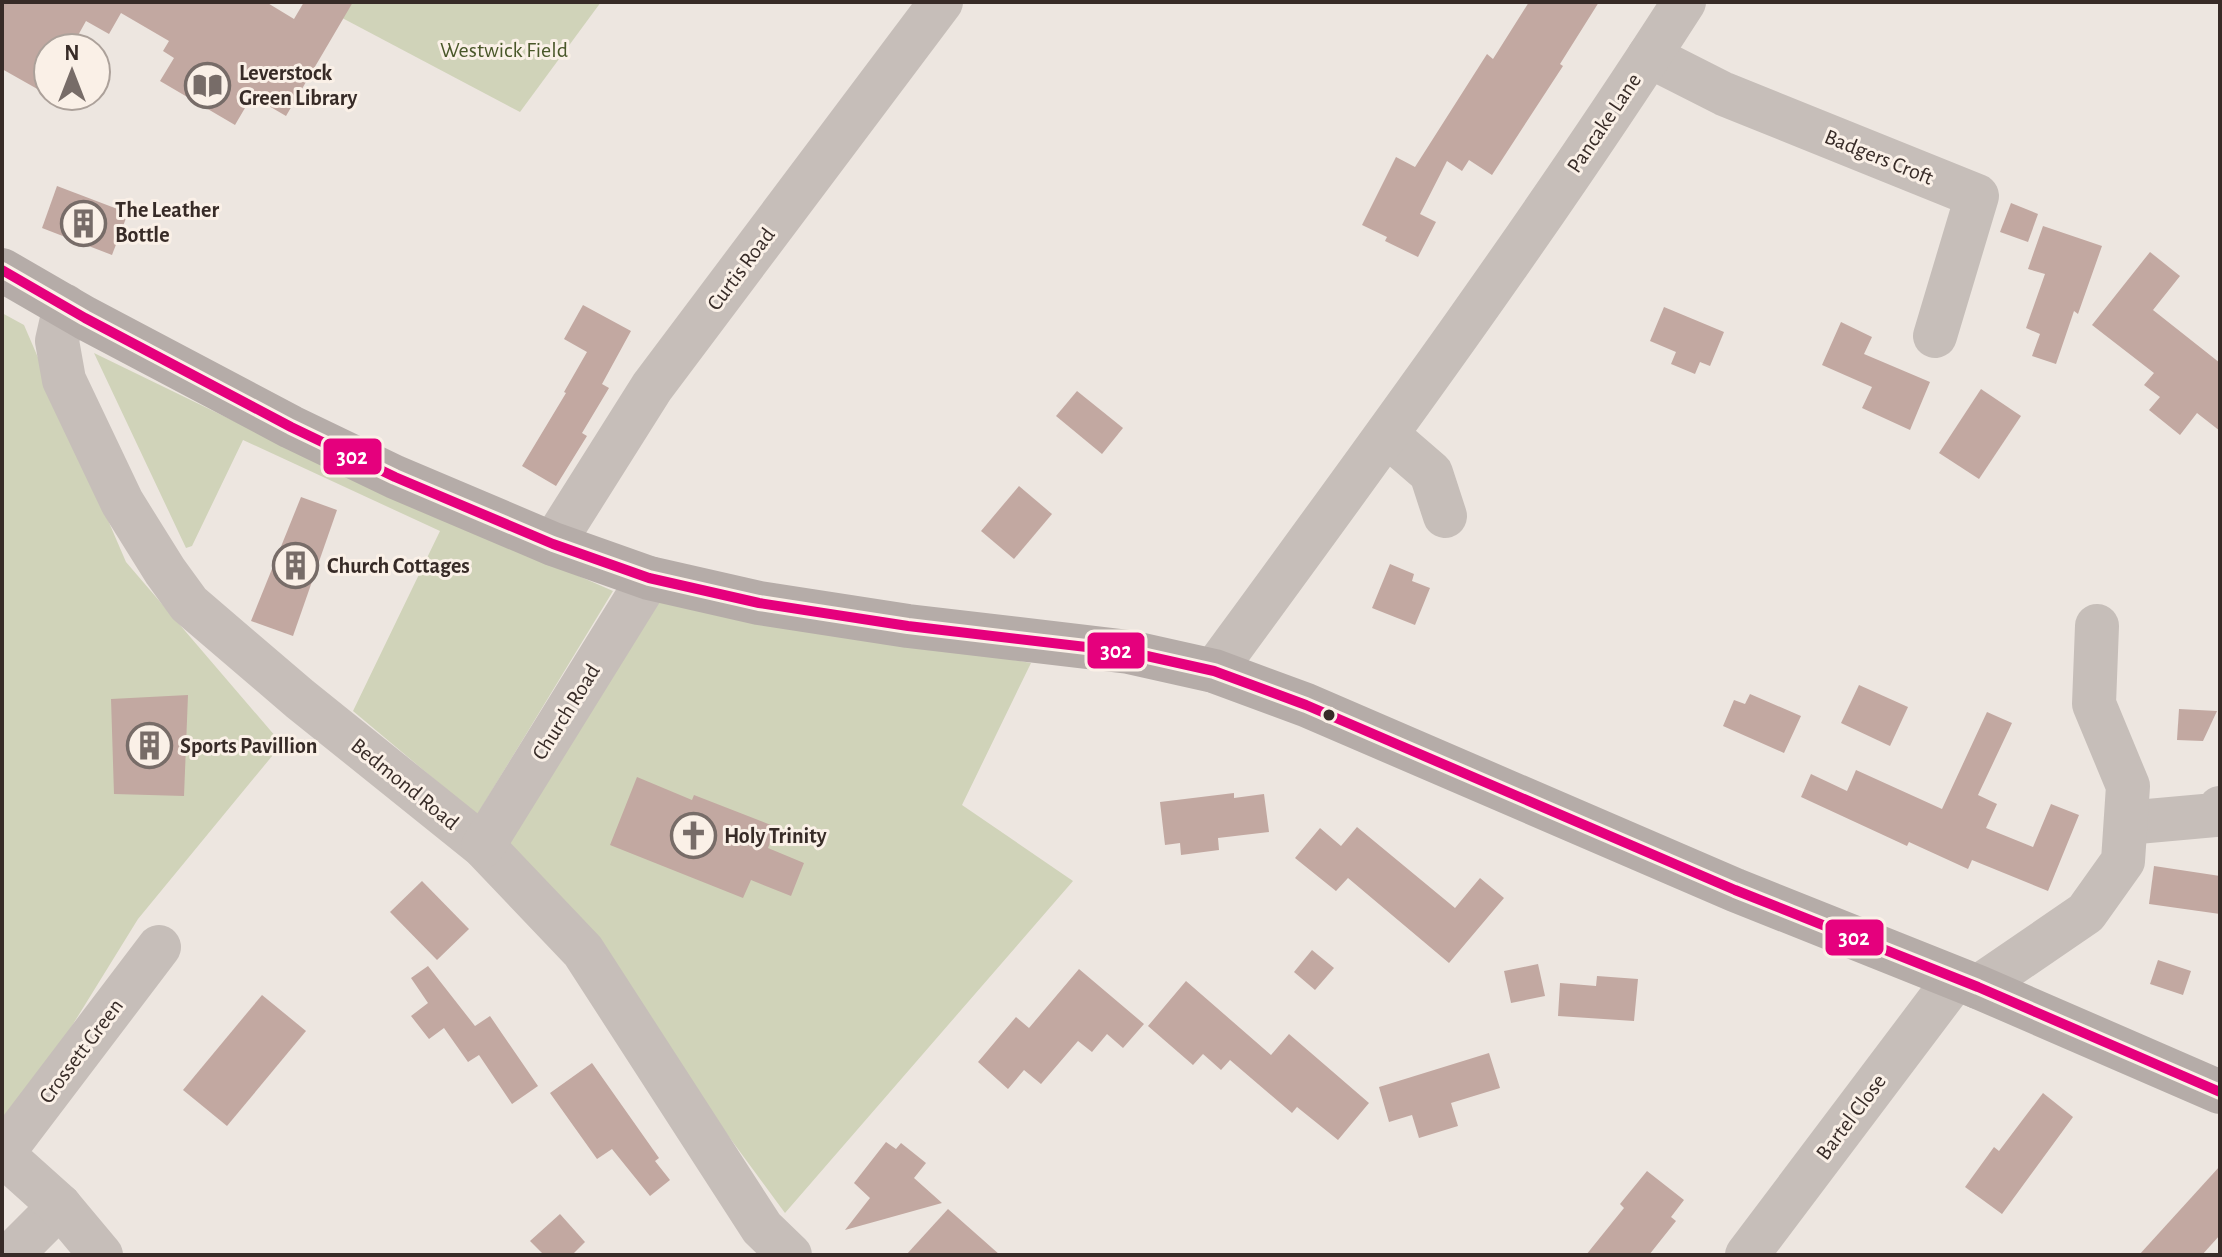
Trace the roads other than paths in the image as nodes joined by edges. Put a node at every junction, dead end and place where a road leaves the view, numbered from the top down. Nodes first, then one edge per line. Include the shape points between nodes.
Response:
1 (941, 2) edge
2 (1684, 2) edge
3 (1649, 56) junction
4 (2, 270) edge
5 (65, 306) junction
6 (1935, 336) dead end
7 (1387, 435) junction
8 (1445, 516) dead end
9 (553, 544) junction
10 (649, 578) junction
11 (2097, 626) dead end
12 (1214, 671) junction
13 (2220, 808) edge
14 (2126, 823) junction
15 (483, 846) junction
16 (159, 947) dead end
17 (1966, 983) junction
18 (2220, 1092) edge
19 (2, 1154) edge
20 (60, 1206) junction
21 (11, 1255) edge
22 (101, 1255) edge
23 (790, 1255) edge
24 (1747, 1255) edge

1 - 9 street, Curtis Road via 652,387
2 - 3 street, Pancake Lane
3 - 6 street, Badgers Croft via 1724,94 1977,196
3 - 7 street, Pancake Lane
4 - 5 main road
5 - 9 main road via 291,427
5 - 15 street, Bedmond Road via 57,341 64,380 122,502 189,604
7 - 8 street via 1431,473
7 - 12 street, Pancake Lane
9 - 10 main road
10 - 12 main road via 759,603 1129,652
10 - 15 street, Church Road
11 - 14 street, Bartel Close via 2094,704 2128,786
12 - 17 main road
13 - 14 street via 2215,815
14 - 17 street, Bartel Close via 2123,861 2086,913
15 - 23 street, Bedmond Road via 583,951 762,1228
16 - 19 street, Crossett Green
17 - 18 main road
17 - 24 street, Bartel Close
19 - 20 street
20 - 21 street
20 - 22 street

